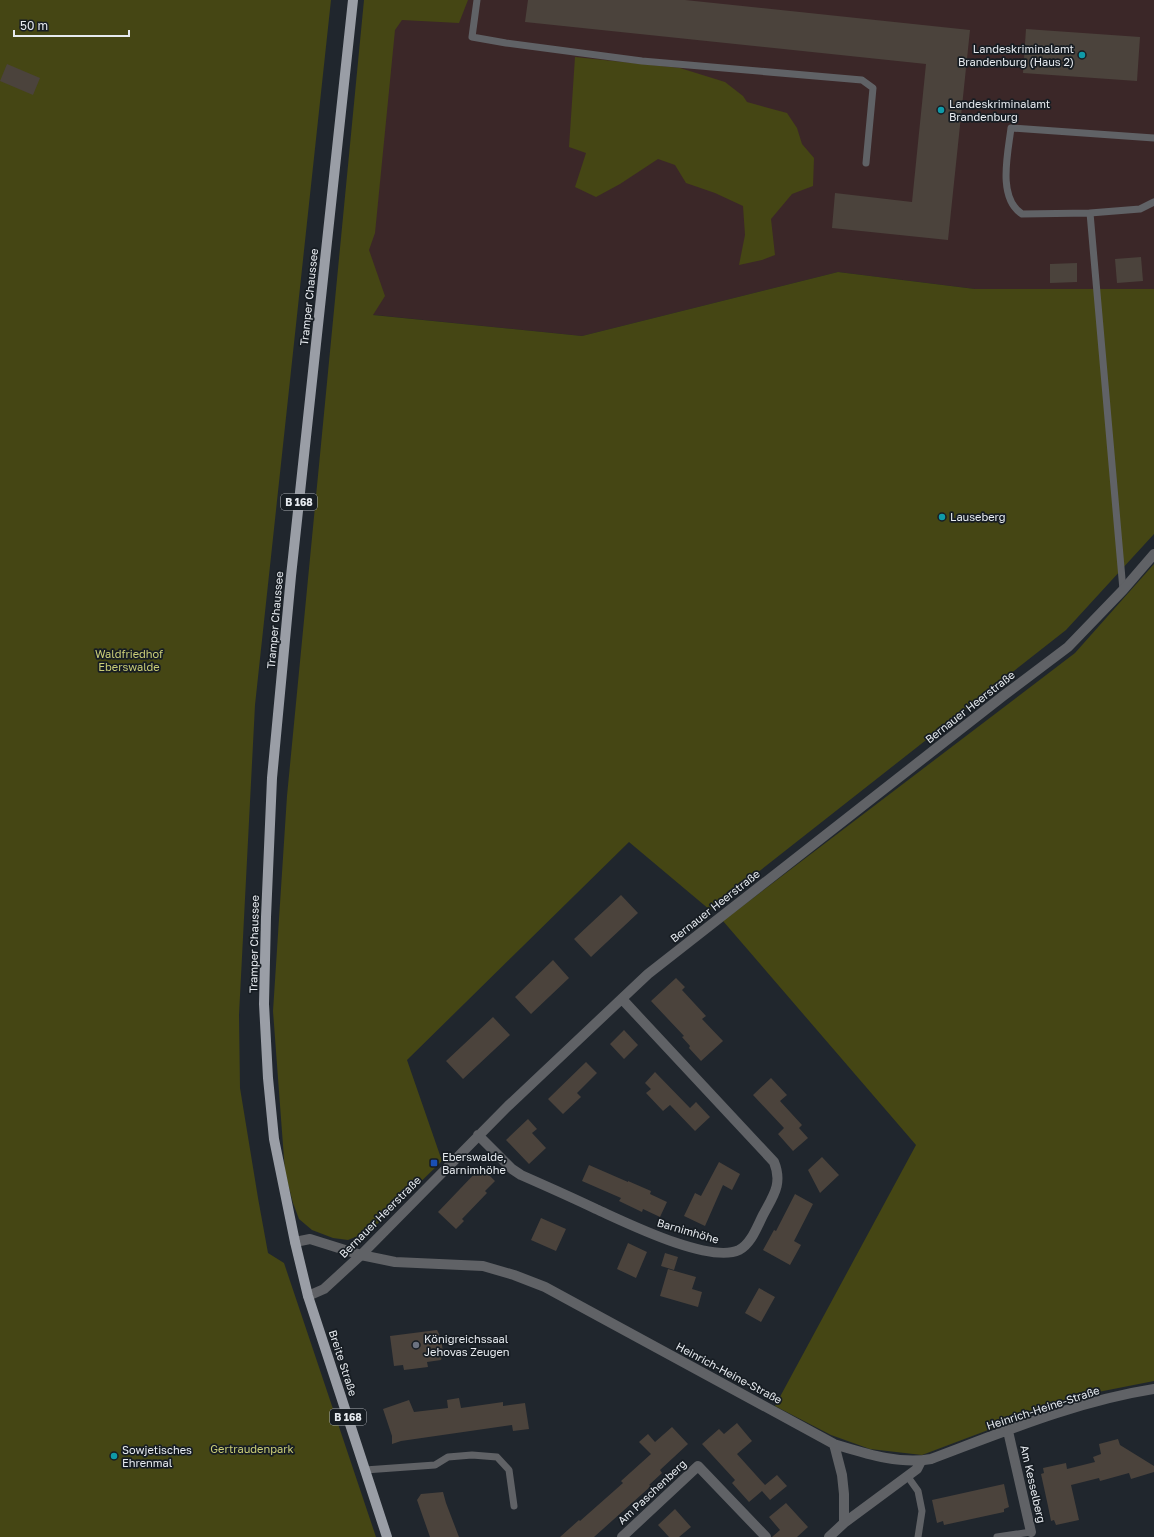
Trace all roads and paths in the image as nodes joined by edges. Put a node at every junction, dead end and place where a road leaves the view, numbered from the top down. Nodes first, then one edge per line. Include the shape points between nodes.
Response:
1 (353, 0) edge
2 (477, 0) edge
3 (1154, 138) edge
4 (866, 163) dead end
5 (1154, 202) edge
6 (1090, 213) junction
7 (1154, 554) edge
8 (1123, 590) junction
9 (622, 999) junction
10 (478, 1135) junction
11 (295, 1242) junction
12 (361, 1255) junction
13 (308, 1296) junction
14 (1154, 1389) edge
15 (1008, 1431) junction
16 (834, 1444) junction
17 (920, 1461) junction
18 (365, 1470) junction
19 (908, 1477) junction
20 (514, 1506) dead end
21 (844, 1523) junction
22 (1031, 1532) joint
23 (387, 1537) edge
24 (622, 1537) edge
25 (766, 1537) edge
26 (830, 1537) edge
27 (918, 1537) edge
28 (997, 1537) edge

1 - 11 main road, Tramper Chaussee / B 168 via 272,778 266,917 267,1071 274,1139
2 - 4 lane via 472,37 642,61 862,80 873,88
3 - 6 lane via 1011,128 1005,174 1008,193 1017,211 1022,214
5 - 6 lane via 1140,209
6 - 8 lane
7 - 8 street, Bernauer Heerstraße
8 - 9 street, Bernauer Heerstraße via 1068,647 654,969
9 - 10 street, Bernauer Heerstraße
9 - 10 street, Barnimhöhe via 774,1162 778,1172 777,1187 750,1240 740,1250 708,1252 648,1232 512,1170
10 - 12 street, Bernauer Heerstraße
11 - 12 street, Heinrich-Heine-Straße via 310,1239
11 - 13 main road, Breite Straße / B 168
12 - 13 street, Bernauer Heerstraße via 324,1289
12 - 16 street, Heinrich-Heine-Straße via 395,1262 483,1266 545,1287
13 - 18 main road, Breite Straße / B 168
14 - 15 street, Heinrich-Heine-Straße via 1086,1404
15 - 17 street, Heinrich-Heine-Straße
15 - 22 street, Am Kesselberg
16 - 17 street, Heinrich-Heine-Straße via 878,1457
16 - 21 street via 842,1475
17 - 19 street via 917,1469
18 - 20 lane via 435,1465 448,1457 472,1455 497,1458 509,1470
18 - 23 main road, Breite Straße / B 168
19 - 21 street
19 - 27 lane via 918,1491 922,1511
21 - 26 street
22 - 28 lane, Am Kesselberg
24 - 25 street, Am Paschenberg via 698,1466

